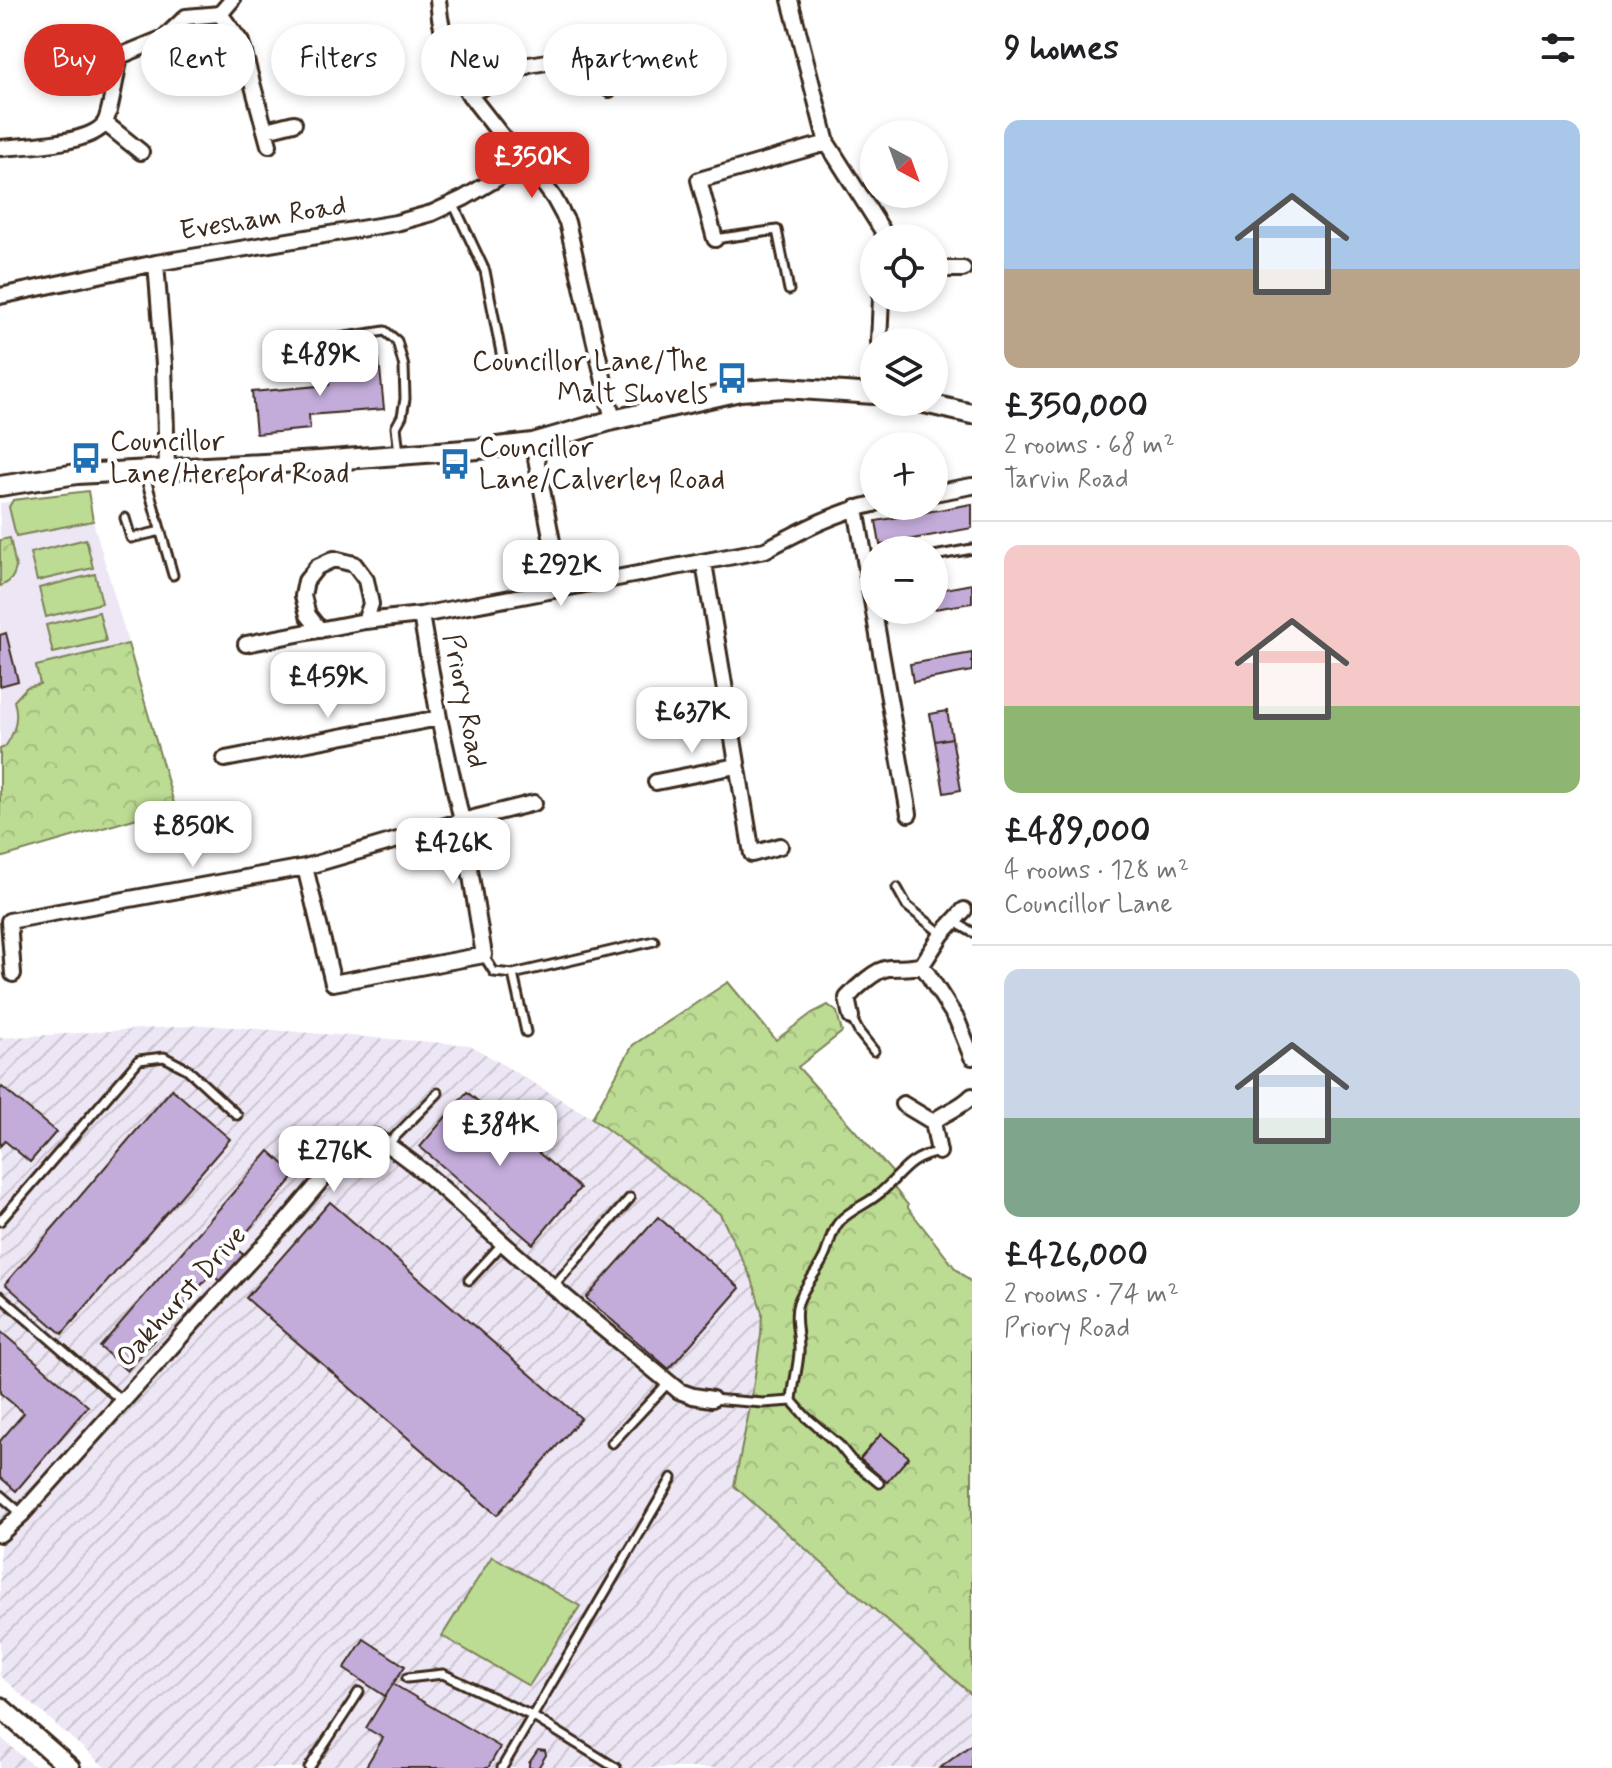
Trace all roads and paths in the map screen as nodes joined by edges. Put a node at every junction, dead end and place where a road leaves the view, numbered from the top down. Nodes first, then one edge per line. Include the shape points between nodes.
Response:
1 (232, 0) edge
2 (438, 0) edge
3 (790, 0) edge
4 (220, 14) junction
5 (442, 24) edge
6 (471, 96) edge
7 (105, 123) junction
8 (294, 123) dead end
9 (827, 143) junction
10 (0, 148) edge
11 (141, 152) dead end
12 (523, 163) junction
13 (453, 203) junction
14 (878, 224) edge
15 (715, 239) joint
16 (156, 263) junction
17 (948, 269) edge
18 (963, 269) dead end
19 (789, 290) dead end
20 (0, 296) edge
21 (319, 341) dead end
22 (503, 363) dead end
23 (860, 393) edge
24 (948, 408) edge
25 (972, 414) edge
26 (613, 420) junction
27 (533, 443) junction
28 (399, 454) junction
29 (167, 468) junction
30 (144, 470) junction
31 (0, 486) edge
32 (972, 486) edge
33 (948, 490) edge
34 (860, 507) edge
35 (856, 508) junction
36 (125, 518) dead end
37 (161, 531) junction
38 (862, 536) edge
39 (972, 549) edge
40 (948, 553) edge
41 (704, 563) junction
42 (173, 575) dead end
43 (561, 588) junction
44 (421, 615) junction
45 (365, 621) junction
46 (879, 624) edge
47 (320, 630) junction
48 (246, 644) dead end
49 (439, 718) junction
50 (225, 759) dead end
51 (736, 766) junction
52 (656, 782) dead end
53 (534, 803) dead end
54 (909, 814) dead end
55 (462, 821) junction
56 (780, 846) dead end
57 (305, 867) junction
58 (897, 888) dead end
59 (968, 905) edge
60 (953, 921) junction
61 (972, 932) edge
62 (942, 934) junction
63 (654, 941) dead end
64 (484, 955) junction
65 (922, 965) junction
66 (13, 974) dead end
67 (513, 974) junction
68 (851, 1017) joint
69 (526, 1032) dead end
70 (874, 1051) dead end
71 (972, 1057) edge
72 (438, 1093) dead end
73 (972, 1096) edge
74 (903, 1104) dead end
75 (237, 1115) dead end
76 (933, 1122) junction
77 (387, 1145) junction
78 (939, 1152) joint
79 (630, 1198) dead end
80 (0, 1221) edge
81 (503, 1243) junction
82 (469, 1280) dead end
83 (553, 1287) junction
84 (1, 1297) edge
85 (668, 1383) junction
86 (712, 1399) joint
87 (792, 1401) junction
88 (123, 1402) junction
89 (612, 1443) dead end
90 (672, 1478) dead end
91 (879, 1483) dead end
92 (0, 1495) edge
93 (22, 1514) junction
94 (0, 1534) edge
95 (407, 1678) dead end
96 (359, 1692) dead end
97 (0, 1708) edge
98 (532, 1716) junction
99 (70, 1768) edge
100 (309, 1768) edge
101 (502, 1768) edge
102 (616, 1768) edge

1 - 4 street
2 - 5 street
3 - 9 street
4 - 7 street via 186,17 164,38 114,52
4 - 8 street via 241,42 268,138
6 - 12 street
7 - 10 street via 92,135
7 - 11 street
9 - 14 street
9 - 15 street via 699,180
12 - 13 street, Evesham Road
12 - 26 street via 543,183 567,222
13 - 16 street, Evesham Road via 396,223
13 - 22 lane via 485,271
15 - 19 lane via 777,230
16 - 20 street, Evesham Road
16 - 29 street
17 - 18 street
21 - 28 lane via 385,331 397,341 405,399 396,427
23 - 26 street via 740,391
24 - 25 street
26 - 27 street
27 - 28 street
27 - 43 street
28 - 29 street
29 - 30 street
30 - 31 street
30 - 37 lane
32 - 33 street
34 - 35 street
35 - 38 street
35 - 41 street via 765,550
36 - 37 lane via 131,538
37 - 42 lane
39 - 40 lane
41 - 43 street
41 - 51 street
43 - 44 street
44 - 45 street
44 - 49 street, Priory Road
45 - 47 street
45 - 47 street via 371,604 366,580 354,564 334,559 317,567 303,596 308,615
46 - 54 street
47 - 48 street
49 - 50 street
49 - 55 street, Priory Road
51 - 52 street
51 - 56 street via 752,854
53 - 55 street
55 - 57 street
55 - 64 street, Priory Road
57 - 64 street via 333,983
57 - 66 street via 9,921
58 - 62 lane via 907,906
59 - 60 street
60 - 61 lane
60 - 62 street
62 - 65 street
63 - 67 lane
64 - 67 lane via 494,972
65 - 68 street via 885,968 859,985 847,998
65 - 71 street via 957,1020
67 - 69 lane
68 - 70 lane
72 - 77 lane
73 - 76 street
74 - 76 street
75 - 80 lane via 187,1069 164,1057 139,1060
76 - 78 street
77 - 81 street
77 - 88 street, Oakhurst Drive via 366,1138 345,1152
78 - 87 lane via 908,1164 887,1188 835,1228 796,1307 798,1372
79 - 83 lane
81 - 82 lane
81 - 83 street
83 - 85 street
84 - 88 lane
85 - 86 street
85 - 89 lane
86 - 87 lane
87 - 91 lane
88 - 93 street, Oakhurst Drive
90 - 98 lane
92 - 93 lane
93 - 94 street, Oakhurst Drive
95 - 98 lane via 443,1674
96 - 100 lane
97 - 99 street
98 - 101 lane
98 - 102 lane

